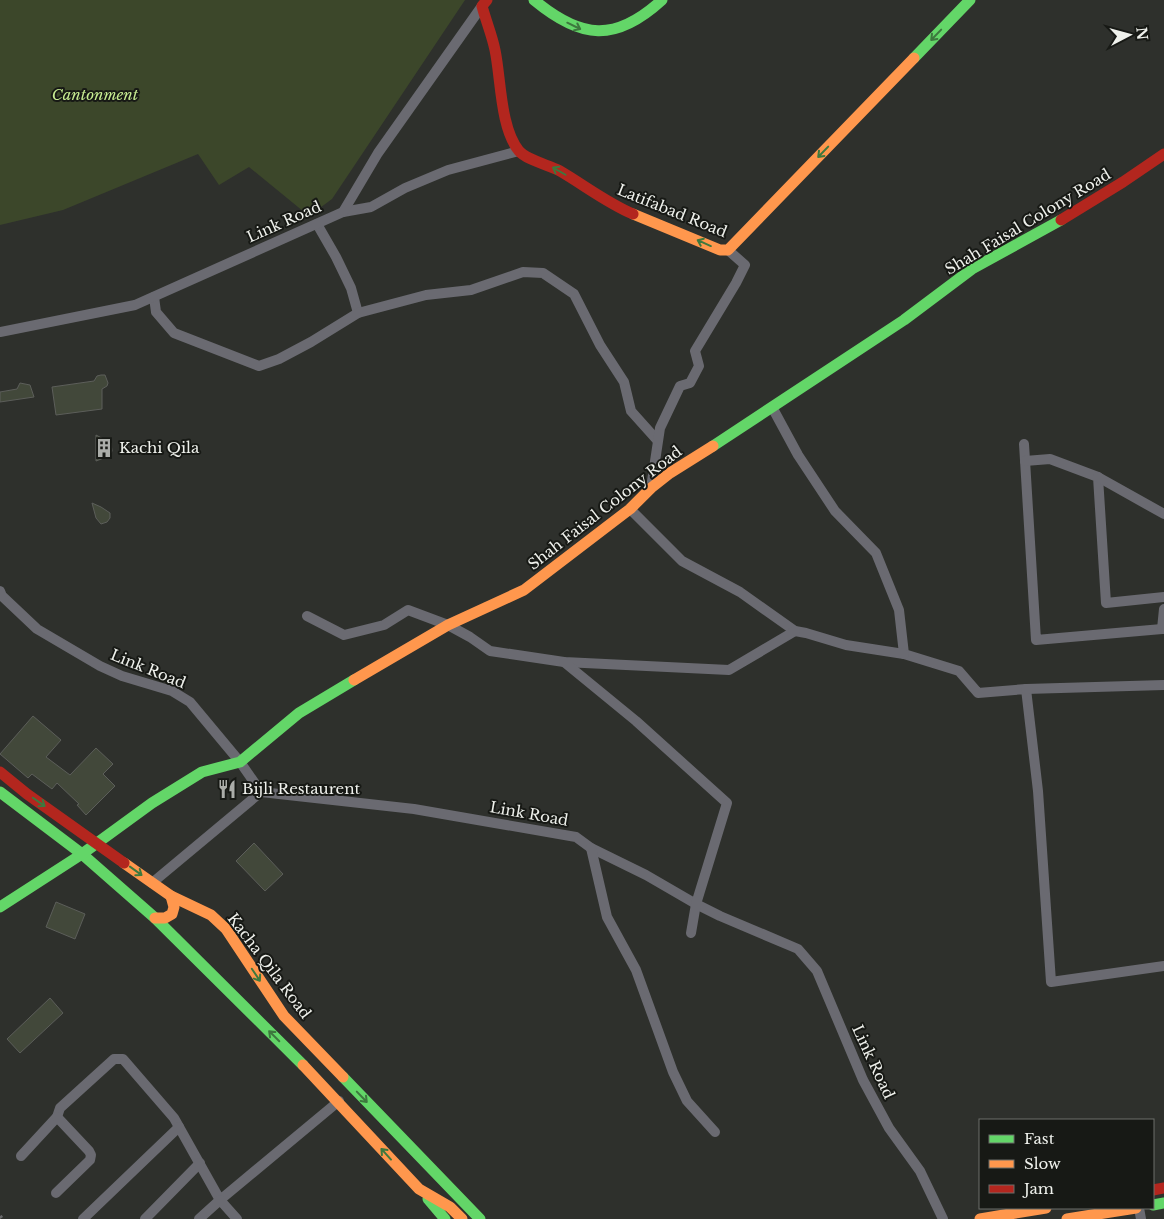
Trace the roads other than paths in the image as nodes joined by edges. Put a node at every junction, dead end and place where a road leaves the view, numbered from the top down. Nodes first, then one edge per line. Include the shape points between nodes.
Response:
1 (534, 0) edge
2 (662, 0) edge
3 (970, 0) edge
4 (484, 3) edge
5 (519, 151) junction
6 (1164, 154) edge
7 (343, 212) junction
8 (317, 224) junction
9 (728, 250) junction
10 (154, 297) junction
11 (358, 312) junction
12 (0, 332) edge
13 (772, 407) junction
14 (657, 440) junction
15 (1024, 444) dead end
16 (1025, 461) junction
17 (1098, 477) junction
18 (651, 488) junction
19 (630, 510) junction
20 (1164, 514) edge
21 (0, 591) edge
22 (1164, 597) edge
23 (1164, 609) edge
24 (307, 616) dead end
25 (448, 625) junction
26 (1163, 629) edge
27 (796, 632) junction
28 (904, 654) junction
29 (564, 662) junction
30 (1164, 685) edge
31 (1026, 689) junction
32 (240, 762) junction
33 (0, 772) edge
34 (0, 792) edge
35 (261, 792) junction
36 (97, 842) junction
37 (591, 848) junction
38 (82, 854) junction
39 (152, 883) junction
40 (171, 896) junction
41 (696, 904) junction
42 (0, 907) edge
43 (155, 918) junction
44 (691, 933) dead end
45 (1164, 966) edge
46 (339, 1102) junction
47 (58, 1117) junction
48 (179, 1127) junction
49 (715, 1132) dead end
50 (21, 1156) dead end
51 (200, 1164) junction
52 (433, 1170) junction
53 (419, 1189) junction
54 (56, 1193) dead end
55 (220, 1200) junction
56 (450, 1208) junction
57 (1040, 1209) edge
58 (1131, 1209) edge
59 (83, 1219) edge
60 (145, 1219) edge
61 (199, 1219) edge
62 (237, 1219) edge
63 (445, 1219) edge
64 (462, 1219) edge
65 (480, 1219) edge
66 (943, 1219) edge
67 (980, 1219) edge
68 (1067, 1219) edge

1 -> 2 street via 553,15 582,30 601,32 629,24
3 -> 9 street, Latifabad Road
4 - 5 street via 504,114
4 - 7 street, Link Road via 378,153
5 - 7 street via 448,170 405,188 372,208
9 -> 5 street, Latifabad Road via 720,250 617,207 561,172
6 - 13 street, Shah Faisal Colony Road via 1039,233 972,269 904,320
7 - 8 street, Link Road
8 - 10 street, Link Road
8 - 11 street via 351,288
9 - 14 street via 745,265 695,352 699,366 690,383 680,386
10 - 11 street via 156,312 174,333 259,366 311,342
10 - 12 street, Link Road via 135,305
11 - 14 street via 426,295 471,290 523,272 543,273 574,294 600,345 624,382 631,411
13 - 18 street, Shah Faisal Colony Road
13 - 28 street via 798,455 835,511 876,553 899,610
14 - 18 street
15 - 16 street
16 - 17 street via 1050,459
16 - 26 street via 1036,640
17 - 20 street
17 - 22 street via 1106,603
18 - 19 street, Shah Faisal Colony Road
19 - 25 street, Shah Faisal Colony Road via 524,590
19 - 27 street via 682,561 740,592
21 - 32 street, Link Road via 38,629 100,666 172,691 190,702
23 - 26 street
24 - 25 street via 344,635 384,625 408,610
25 - 29 street via 490,651
25 - 32 street, Shah Faisal Colony Road via 299,713
27 - 28 street via 846,645
27 - 29 street via 730,670
28 - 31 street via 959,670 978,693
29 - 41 street via 727,803
30 - 31 street
31 - 45 street via 1038,791 1052,982
32 - 35 street, Link Road
32 - 36 street, Shah Faisal Colony Road via 202,772
33 -> 36 street, Kacha Qila Road
34 - 38 street
35 - 37 street, Link Road via 414,809 576,837
35 - 39 street
36 - 38 street, Shah Faisal Colony Road
36 -> 39 street, Kacha Qila Road
37 - 41 street, Link Road
37 - 49 street via 606,917 636,970 673,1072 687,1101
38 - 42 street, Shah Faisal Colony Road
38 - 43 street
39 - 40 street, Kacha Qila Road
40 - 43 street via 172,914 166,918
40 -> 52 street, Kacha Qila Road via 210,915 226,929 284,1016
41 - 44 street
41 - 66 street, Link Road via 798,949 817,971 863,1080 889,1128 920,1172
46 -> 43 street
53 -> 46 street
46 - 55 street
47 - 48 street via 60,1108 118,1058 123,1059
47 - 50 street
47 - 54 street via 91,1155 90,1160
48 - 51 street
48 - 59 street
51 - 55 street
51 - 60 street
52 - 56 street
52 - 65 street, Kacha Qila Road
53 - 56 street
53 - 63 street
55 - 61 street
55 - 62 street
56 - 64 street
57 - 67 street
58 - 68 street

